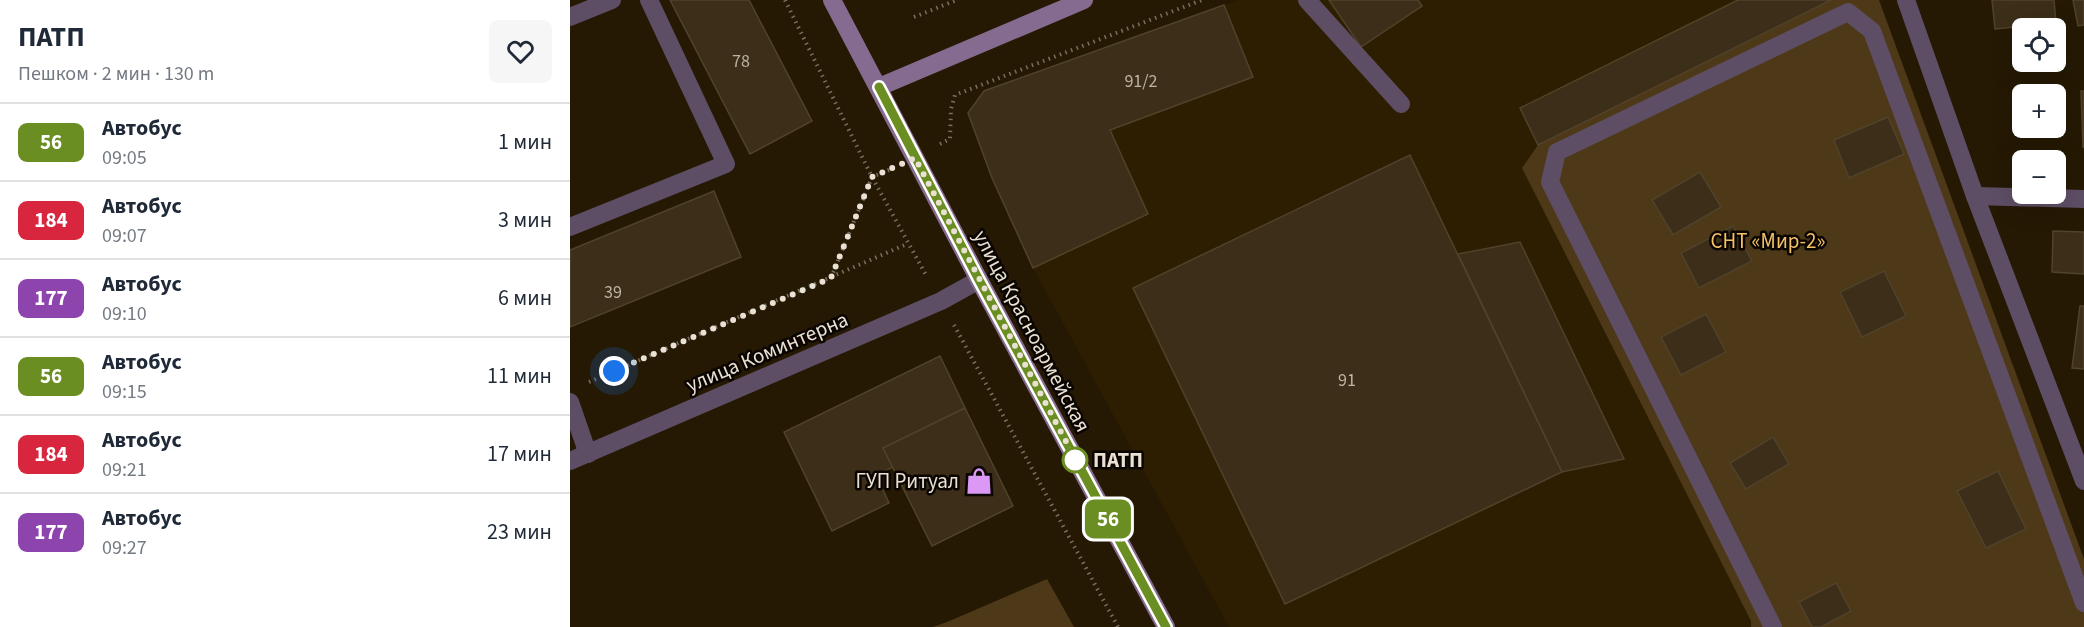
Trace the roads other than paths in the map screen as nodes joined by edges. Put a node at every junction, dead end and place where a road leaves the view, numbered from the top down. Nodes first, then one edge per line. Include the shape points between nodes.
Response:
1 (612, 0) edge
2 (649, 0) edge
3 (832, 0) edge
4 (1084, 0) edge
5 (1307, 0) edge
6 (1906, 0) edge
7 (570, 17) edge
8 (879, 87) junction
9 (1401, 104) dead end
10 (1976, 196) junction
11 (2084, 199) edge
12 (570, 228) edge
13 (979, 280) junction
14 (570, 402) edge
15 (588, 454) junction
16 (570, 461) edge
17 (2084, 481) edge
18 (2084, 603) edge
19 (1166, 627) edge
20 (1773, 627) edge

1 - 7 street
2 - 12 street via 726,164
3 - 8 main road, улица Красноармейская
4 - 8 main road
5 - 9 street
6 - 10 street
8 - 13 main road, улица Красноармейская
10 - 11 street
10 - 17 street
13 - 15 street, улица Коминтерна via 941,301
13 - 19 main road, улица Красноармейская
14 - 15 street
15 - 16 street, улица Коминтерна
18 - 20 street via 1872,31 1848,12 1557,152 1550,182

